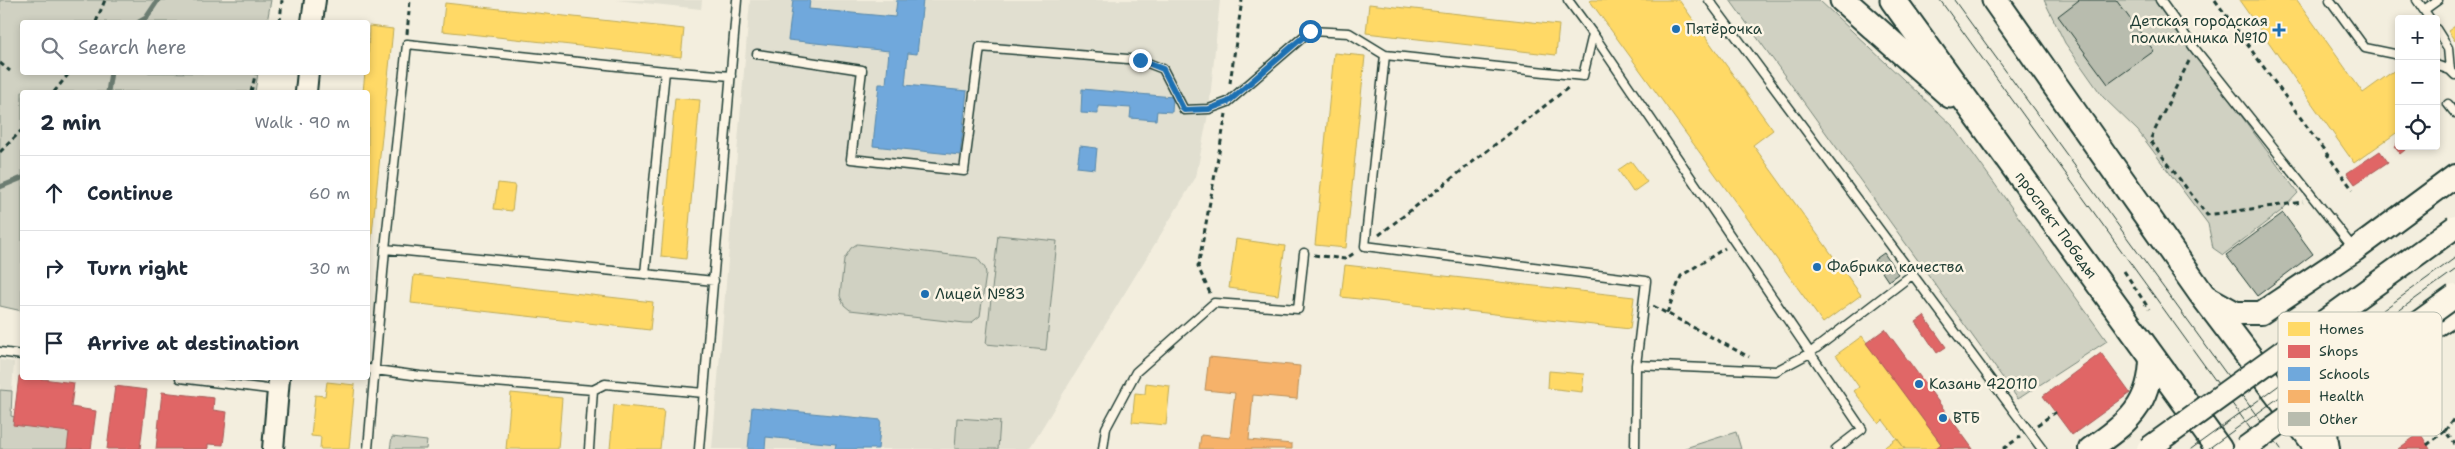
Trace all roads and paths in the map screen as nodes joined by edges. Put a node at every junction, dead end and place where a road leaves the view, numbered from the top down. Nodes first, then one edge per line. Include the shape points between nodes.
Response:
1 (104, 0) edge
2 (282, 0) edge
3 (315, 0) edge
4 (410, 0) edge
5 (737, 0) edge
6 (1242, 0) edge
7 (1568, 0) edge
8 (1709, 0) edge
9 (1843, 0) edge
10 (1893, 0) edge
11 (1994, 0) edge
12 (2015, 0) edge
13 (2160, 0) edge
14 (2215, 0) edge
15 (2330, 0) edge
16 (2417, 0) edge
17 (2438, 0) edge
18 (2424, 10) junction
19 (2427, 15) edge
20 (97, 20) edge
21 (280, 20) edge
22 (312, 20) edge
23 (1593, 34) junction
24 (2440, 35) edge
25 (406, 44) junction
26 (2195, 50) junction
27 (757, 54) dead end
28 (2395, 54) edge
29 (1385, 55) junction
30 (0, 63) edge
31 (2440, 67) edge
32 (10, 71) dead end
33 (665, 71) junction
34 (2452, 72) edge
35 (2048, 73) junction
36 (68, 75) edge
37 (255, 75) edge
38 (308, 75) edge
39 (731, 76) junction
40 (1583, 76) junction
41 (56, 90) edge
42 (252, 90) edge
43 (306, 90) edge
44 (1228, 102) junction
45 (2448, 104) dead end
46 (2455, 114) edge
47 (1985, 126) junction
48 (20, 132) edge
49 (0, 152) edge
50 (2455, 176) edge
51 (2353, 190) dead end
52 (2315, 200) junction
53 (2455, 227) edge
54 (1735, 242) junction
55 (1365, 246) junction
56 (386, 249) junction
57 (2355, 250) junction
58 (1304, 253) joint
59 (2124, 271) dead end
60 (644, 274) junction
61 (1913, 274) junction
62 (714, 282) junction
63 (2201, 293) junction
64 (2455, 296) edge
65 (1644, 301) junction
66 (1214, 303) junction
67 (2149, 309) dead end
68 (2337, 312) edge
69 (2433, 312) edge
70 (1667, 313) junction
71 (2455, 313) edge
72 (2442, 322) edge
73 (0, 352) edge
74 (1810, 353) junction
75 (20, 355) edge
76 (2278, 355) edge
77 (2151, 357) junction
78 (1636, 365) junction
79 (371, 370) edge
80 (1776, 371) junction
81 (213, 380) edge
82 (279, 384) edge
83 (594, 390) junction
84 (704, 393) junction
85 (2278, 395) edge
86 (2455, 417) edge
87 (2278, 424) edge
88 (2446, 431) junction
89 (2442, 434) edge
90 (2309, 436) edge
91 (2326, 436) edge
92 (2439, 436) edge
93 (2455, 444) edge
94 (2427, 445) dead end
95 (273, 449) edge
96 (368, 449) edge
97 (589, 449) edge
98 (699, 449) edge
99 (1103, 449) edge
100 (1635, 449) edge
101 (1836, 449) edge
102 (2042, 449) edge
103 (2090, 449) edge
104 (2148, 449) edge
105 (2220, 449) edge
106 (2244, 449) edge
107 (2319, 449) edge
108 (2328, 449) edge

1 - 20 path
2 - 21 path
3 - 22 street
4 - 25 path
5 - 39 lane
6 - 44 path
7 - 23 lane
8 - 61 lane
9 - 47 main road
10 - 47 main road, проспект Победы
11 - 35 main road
12 - 35 main road
13 - 26 lane
14 - 51 path
15 - 28 lane via 2365,48
16 - 18 lane
17 - 18 lane
18 - 19 lane
23 - 40 lane
23 - 54 lane
24 - 34 lane via 2448,48
25 - 33 lane
25 - 56 lane
26 - 52 lane
26 - 52 path via 2150,140 2207,215
27 - 44 lane via 862,70 851,159 964,172 980,47 1140,60 1163,69 1184,110 1209,109
29 - 40 lane
29 - 44 lane via 1349,33 1310,31
29 - 55 lane
30 - 32 path
31 - 34 lane
33 - 39 lane
33 - 60 lane
35 - 63 main road
36 - 41 path
37 - 42 path
38 - 43 street
39 - 62 lane
40 - 55 path
44 - 66 path via 1198,266
45 - 46 lane
47 - 77 main road, проспект Победы
48 - 49 path
50 - 57 main road
52 - 57 lane
53 - 68 main road, bridge
54 - 70 path via 1681,276
54 - 74 lane
55 - 58 path via 1345,259
55 - 65 lane via 1646,281
56 - 60 lane
56 - 79 lane
57 - 63 main road via 2261,313 2236,313
58 - 66 lane via 1298,309
59 - 67 path
60 - 62 lane
61 - 74 lane
61 - 102 lane
62 - 84 lane
63 - 85 main road
64 - 69 main road, bridge
65 - 70 path
65 - 78 lane
66 - 99 lane via 1136,372 1106,428
70 - 80 path
71 - 72 main road
73 - 75 lane
74 - 80 lane
74 - 101 lane via 1862,429
76 - 104 main road, bridge
77 - 103 main road via 2147,392 2138,407 2127,422
77 - 105 main road, проспект Победы
78 - 80 lane
78 - 100 lane
79 - 83 lane
79 - 96 lane
81 - 82 lane
82 - 95 street
83 - 84 lane via 605,384
83 - 97 lane
84 - 98 lane
86 - 88 path
87 - 106 main road, bridge
88 - 89 path
88 - 93 path
90 - 107 main road
91 - 108 main road
92 - 94 path

